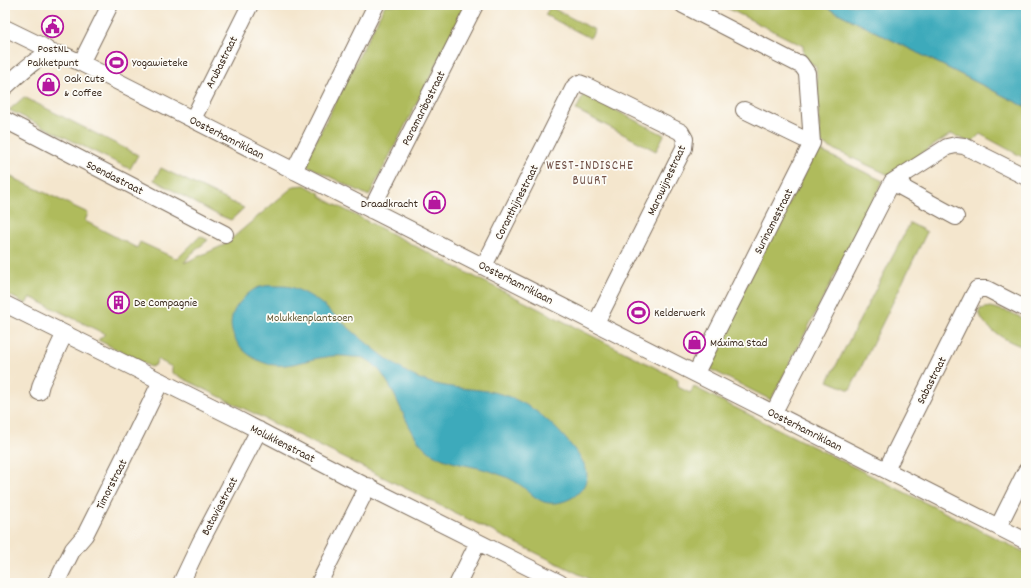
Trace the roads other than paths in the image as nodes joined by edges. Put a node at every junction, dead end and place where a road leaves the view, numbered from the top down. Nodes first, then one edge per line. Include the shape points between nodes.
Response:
1 (110, 5) edge
2 (250, 5) edge
3 (376, 5) edge
4 (475, 5) edge
5 (683, 5) edge
6 (5, 28) edge
7 (52, 53) junction
8 (81, 63) junction
9 (587, 86) joint
10 (5, 87) edge
11 (744, 110) dead end
12 (5, 120) edge
13 (192, 120) junction
14 (812, 143) junction
15 (294, 171) junction
16 (1026, 177) edge
17 (892, 182) junction
18 (371, 210) junction
19 (956, 218) dead end
20 (225, 234) dead end
21 (484, 266) junction
22 (5, 304) edge
23 (1026, 310) edge
24 (596, 323) junction
25 (64, 335) junction
26 (696, 373) junction
27 (161, 381) junction
28 (39, 392) dead end
29 (774, 412) junction
30 (259, 430) junction
31 (886, 470) junction
32 (1026, 472) edge
33 (368, 486) junction
34 (998, 527) junction
35 (1026, 541) edge
36 (478, 542) junction
37 (56, 583) edge
38 (181, 583) edge
39 (319, 583) edge
40 (458, 583) edge
41 (560, 583) edge

1 - 8 street
2 - 13 street, Arubastraat
3 - 15 street
4 - 18 street, Paramaribostraat
5 - 14 street via 800,63 807,74
6 - 7 street, Oosterhamriklaan
7 - 8 street, Oosterhamriklaan via 64,55
7 - 10 street via 33,62
8 - 13 street, Oosterhamriklaan
9 - 21 street, Coranthijnestraat via 579,83 574,87
9 - 24 street, Marowijnestraat via 681,132 685,139 684,148
11 - 14 street
12 - 20 street, Soendastraat
13 - 15 street, Oosterhamriklaan
14 - 26 street, Surinamestraat
15 - 18 street, Oosterhamriklaan
16 - 17 street via 964,146 956,145 947,147
17 - 19 street
17 - 29 street
18 - 21 street, Oosterhamriklaan
21 - 24 street, Oosterhamriklaan
22 - 25 street, Molukkenstraat
23 - 31 street, Sabastraat via 987,289 977,289
24 - 26 street, Oosterhamriklaan
25 - 27 street, Molukkenstraat
25 - 28 street
26 - 29 street, Oosterhamriklaan
27 - 30 street, Molukkenstraat
27 - 37 street, Timorstraat via 85,535 73,549
29 - 31 street, Oosterhamriklaan
30 - 33 street, Molukkenstraat
30 - 38 street, Bataviastraat
31 - 34 street, Oosterhamriklaan
32 - 34 street
33 - 36 street, Molukkenstraat
33 - 39 street
34 - 35 street, Oosterhamriklaan
36 - 40 street
36 - 41 street, Molukkenstraat

